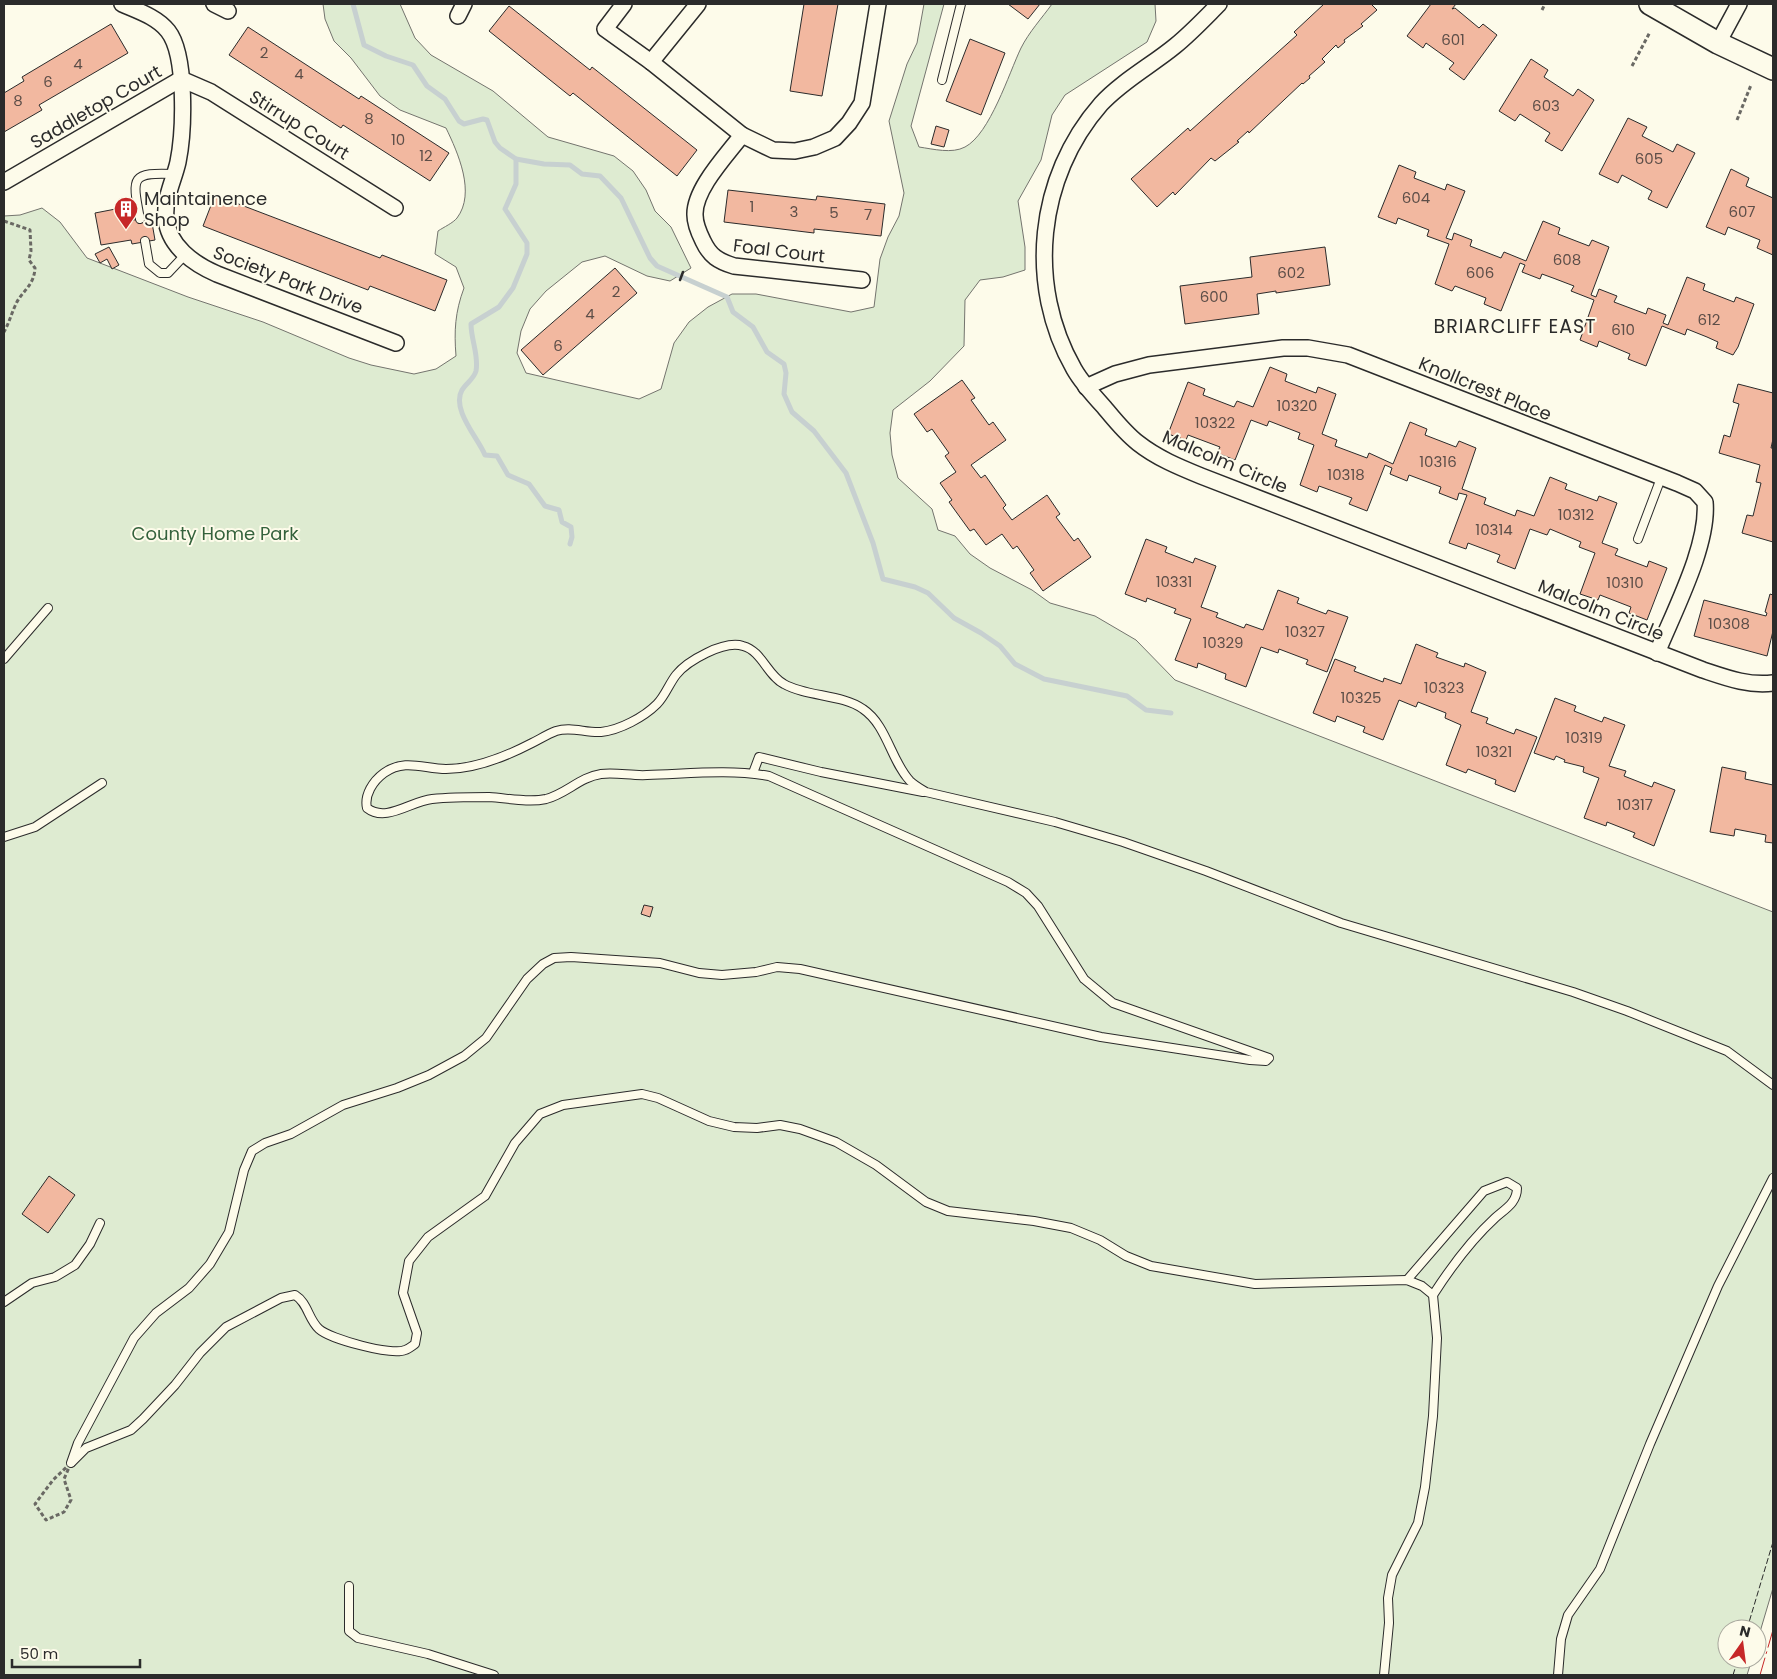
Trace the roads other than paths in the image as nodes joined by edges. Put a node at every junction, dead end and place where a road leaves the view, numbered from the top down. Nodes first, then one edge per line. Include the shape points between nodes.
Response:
1 (122, 4) edge
2 (214, 4) edge
3 (624, 4) edge
4 (698, 4) edge
5 (878, 4) edge
6 (960, 4) edge
7 (1219, 4) edge
8 (1650, 4) edge
9 (1739, 4) edge
10 (228, 12) dead end
11 (1718, 43) junction
12 (651, 62) junction
13 (1773, 69) edge
14 (181, 79) junction
15 (942, 80) dead end
16 (742, 135) junction
17 (175, 174) junction
18 (4, 182) edge
19 (394, 208) dead end
20 (140, 218) dead end
21 (145, 242) dead end
22 (184, 256) junction
23 (862, 280) dead end
24 (396, 343) dead end
25 (1086, 387) junction
26 (1662, 478) junction
27 (1638, 539) dead end
28 (48, 608) dead end
29 (1657, 653) junction
30 (4, 659) edge
31 (1773, 683) edge
32 (753, 773) junction
33 (102, 783) dead end
34 (926, 792) junction
35 (4, 837) edge
36 (1773, 1085) edge
37 (1773, 1178) edge
38 (100, 1223) dead end
39 (1407, 1280) junction
40 (1433, 1295) junction
41 (4, 1302) edge
42 (349, 1586) dead end
43 (494, 1675) edge
44 (1384, 1675) edge
45 (1558, 1675) edge

1 - 14 street, Society Park Drive via 152,17 168,31 177,50
2 - 10 street
3 - 12 street via 605,29
4 - 12 street
5 - 16 street via 862,103 835,138 795,152 773,150
6 - 15 lane
7 - 25 street, Malcolm Circle via 1176,46 1102,104 1063,164 1050,201 1044,247 1045,285 1056,328
8 - 11 street
9 - 11 street
11 - 13 street
12 - 16 street
14 - 17 street, Society Park Drive via 182,145
14 - 18 street, Saddletop Court
14 - 19 street, Stirrup Court via 211,92
16 - 23 street, Foal Court via 708,180 694,214 706,248 717,261 734,266
17 - 20 lane via 140,176 135,191
17 - 22 street, Society Park Drive via 167,197 166,219
21 - 22 lane via 150,264 160,273 168,273
22 - 24 street, Society Park Drive via 217,274
25 - 26 street, Knollcrest Place via 1115,374 1150,365 1282,348 1308,348 1348,355
25 - 29 street, Malcolm Circle via 1137,442 1166,461
26 - 27 lane
26 - 29 street, Knollcrest Place via 1695,492 1705,502 1706,515 1694,561
28 - 30 lane
29 - 31 street, Malcolm Circle via 1738,682
32 - 34 lane via 759,757
32 - 34 lane via 601,774 545,799 429,799 382,813 373,813 365,801 368,791 383,774 396,767 426,765 446,769 469,766 495,760 556,731 602,732 623,725 643,716 659,703 688,663 728,646 742,646 757,654 782,683 863,708 876,722 910,781
32 - 39 lane via 769,776 1008,882 1026,893 1038,906 1084,979 1113,1003 1269,1058 1250,1060 1101,1037 800,969 778,967 722,975 660,963 554,958 527,979 486,1038 464,1056 397,1088 343,1105 252,1151 244,1170 229,1232 210,1264 189,1288 156,1313 134,1338 78,1443 71,1463 86,1448 131,1430 226,1327 281,1298 295,1295 303,1300 319,1330 386,1351 405,1351 415,1344 417,1333 403,1293 404,1278 409,1261 428,1237 485,1196 515,1142 540,1114 563,1105 619,1096 642,1094 658,1098 709,1121 734,1126 800,1129 852,1151 926,1202 948,1210 1071,1228 1151,1266 1256,1284
33 - 35 lane via 35,827
34 - 36 lane via 1055,822 1123,842 1206,870 1350,926 1573,992 1727,1051
37 - 45 lane via 1718,1286 1600,1569 1568,1615
38 - 41 lane via 75,1265 55,1277 32,1283
39 - 40 lane
39 - 40 lane via 1484,1191 1508,1182 1517,1188 1517,1196 1511,1205 1457,1258
40 - 44 lane via 1437,1338 1434,1416 1425,1487 1418,1523 1392,1575
42 - 43 lane via 349,1631 358,1638 428,1654

